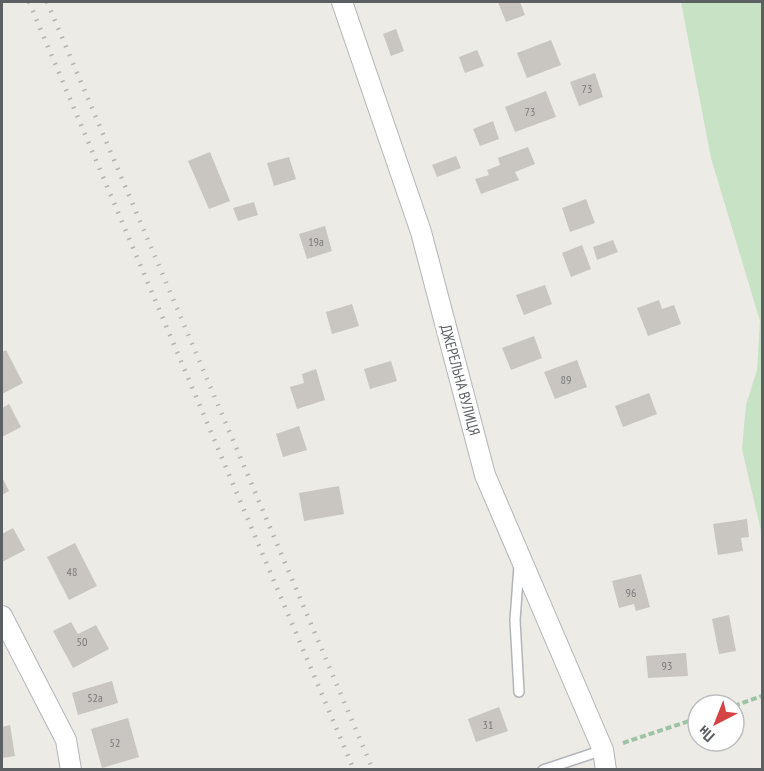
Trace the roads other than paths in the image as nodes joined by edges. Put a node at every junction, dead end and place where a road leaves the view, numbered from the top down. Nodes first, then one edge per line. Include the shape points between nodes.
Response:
1 (342, 2) edge
2 (520, 557) junction
3 (2, 616) edge
4 (519, 692) dead end
5 (603, 750) junction
6 (70, 770) edge
7 (543, 770) edge
8 (606, 770) edge

1 - 2 street, ДЖЕРЕЛЬНА ВУЛИЦЯ via 421,232 484,475
2 - 4 lane via 515,620
2 - 5 street, ДЖЕРЕЛЬНА ВУЛИЦЯ
3 - 6 street via 66,740
5 - 7 lane
5 - 8 street, ДЖЕРЕЛЬНА ВУЛИЦЯ

